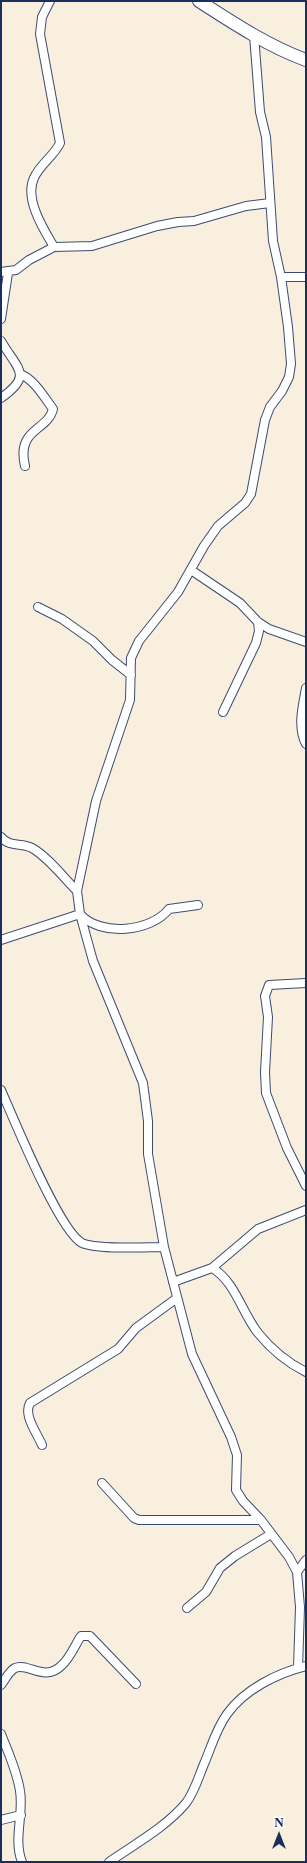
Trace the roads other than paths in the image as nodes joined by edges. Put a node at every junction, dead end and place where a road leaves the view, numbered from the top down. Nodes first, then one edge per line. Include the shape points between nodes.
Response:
1 (50, 1) edge
2 (199, 1) edge
3 (254, 35) junction
4 (306, 60) edge
5 (270, 203) junction
6 (54, 247) junction
7 (4, 272) edge
8 (281, 277) junction
9 (306, 277) edge
10 (1, 319) edge
11 (1, 341) edge
12 (20, 374) junction
13 (1, 398) edge
14 (25, 466) dead end
15 (192, 570) junction
16 (38, 607) dead end
17 (258, 622) junction
18 (306, 642) edge
19 (131, 674) junction
20 (306, 688) edge
21 (223, 712) dead end
22 (306, 744) edge
23 (1, 837) edge
24 (77, 891) junction
25 (198, 905) dead end
26 (80, 914) junction
27 (1, 940) edge
28 (306, 983) edge
29 (1, 1090) edge
30 (306, 1186) edge
31 (306, 1210) edge
32 (164, 1247) junction
33 (212, 1268) junction
34 (174, 1282) junction
35 (177, 1298) junction
36 (306, 1372) edge
37 (42, 1445) dead end
38 (102, 1483) dead end
39 (261, 1520) junction
40 (271, 1534) junction
41 (306, 1560) edge
42 (297, 1572) junction
43 (187, 1608) dead end
44 (302, 1667) edge
45 (136, 1684) dead end
46 (1, 1685) edge
47 (1, 1734) edge
48 (21, 1815) junction
49 (1, 1820) edge
50 (22, 1862) edge
51 (109, 1862) edge

1 - 6 street via 42,17 40,34 60,143 34,178 31,187 37,219
2 - 3 street
3 - 4 street
3 - 5 street via 260,112 266,137
5 - 6 street via 246,206 194,222 157,226 92,246
5 - 8 street via 273,241
6 - 7 street via 16,270
7 - 10 street
8 - 9 street
8 - 15 street via 291,364 289,377 264,420 251,494 245,503 218,526
11 - 12 street
12 - 13 street via 20,381 15,388
12 - 14 street via 34,384 53,409 52,414 32,432 25,445
15 - 17 street via 240,603
15 - 19 street via 139,642 131,658
16 - 19 street via 62,619 94,641 112,660
17 - 18 street via 269,629
17 - 21 street via 256,643
19 - 24 street via 130,700 96,801
20 - 22 street via 302,708 302,732
23 - 24 street via 6,843 31,847
24 - 26 street
25 - 26 street via 169,909 148,924 131,929 97,925 87,921
26 - 27 street
26 - 32 street via 93,961 143,1083 148,1121 148,1154
28 - 30 street via 269,985 267,989 265,1072 266,1093 287,1148
29 - 32 street via 29,1156 75,1238 82,1243 95,1245 129,1248
31 - 33 street via 258,1229
32 - 34 street
33 - 34 street
33 - 36 street via 225,1278 264,1341 278,1354
34 - 35 street
35 - 37 street via 136,1328 118,1349 30,1403 28,1415
35 - 39 street via 192,1354 237,1455 236,1490 243,1502
38 - 39 street via 134,1518 139,1520
39 - 40 street
40 - 42 street
40 - 43 street via 220,1568 206,1592
41 - 42 street
42 - 44 street
44 - 51 street via 272,1679 235,1704 218,1731 187,1802 162,1825
45 - 46 street via 90,1636 85,1635 81,1636 62,1665 54,1671 39,1672 18,1667 13,1669
47 - 48 street via 13,1763 20,1791
48 - 49 street
48 - 50 street via 19,1828

